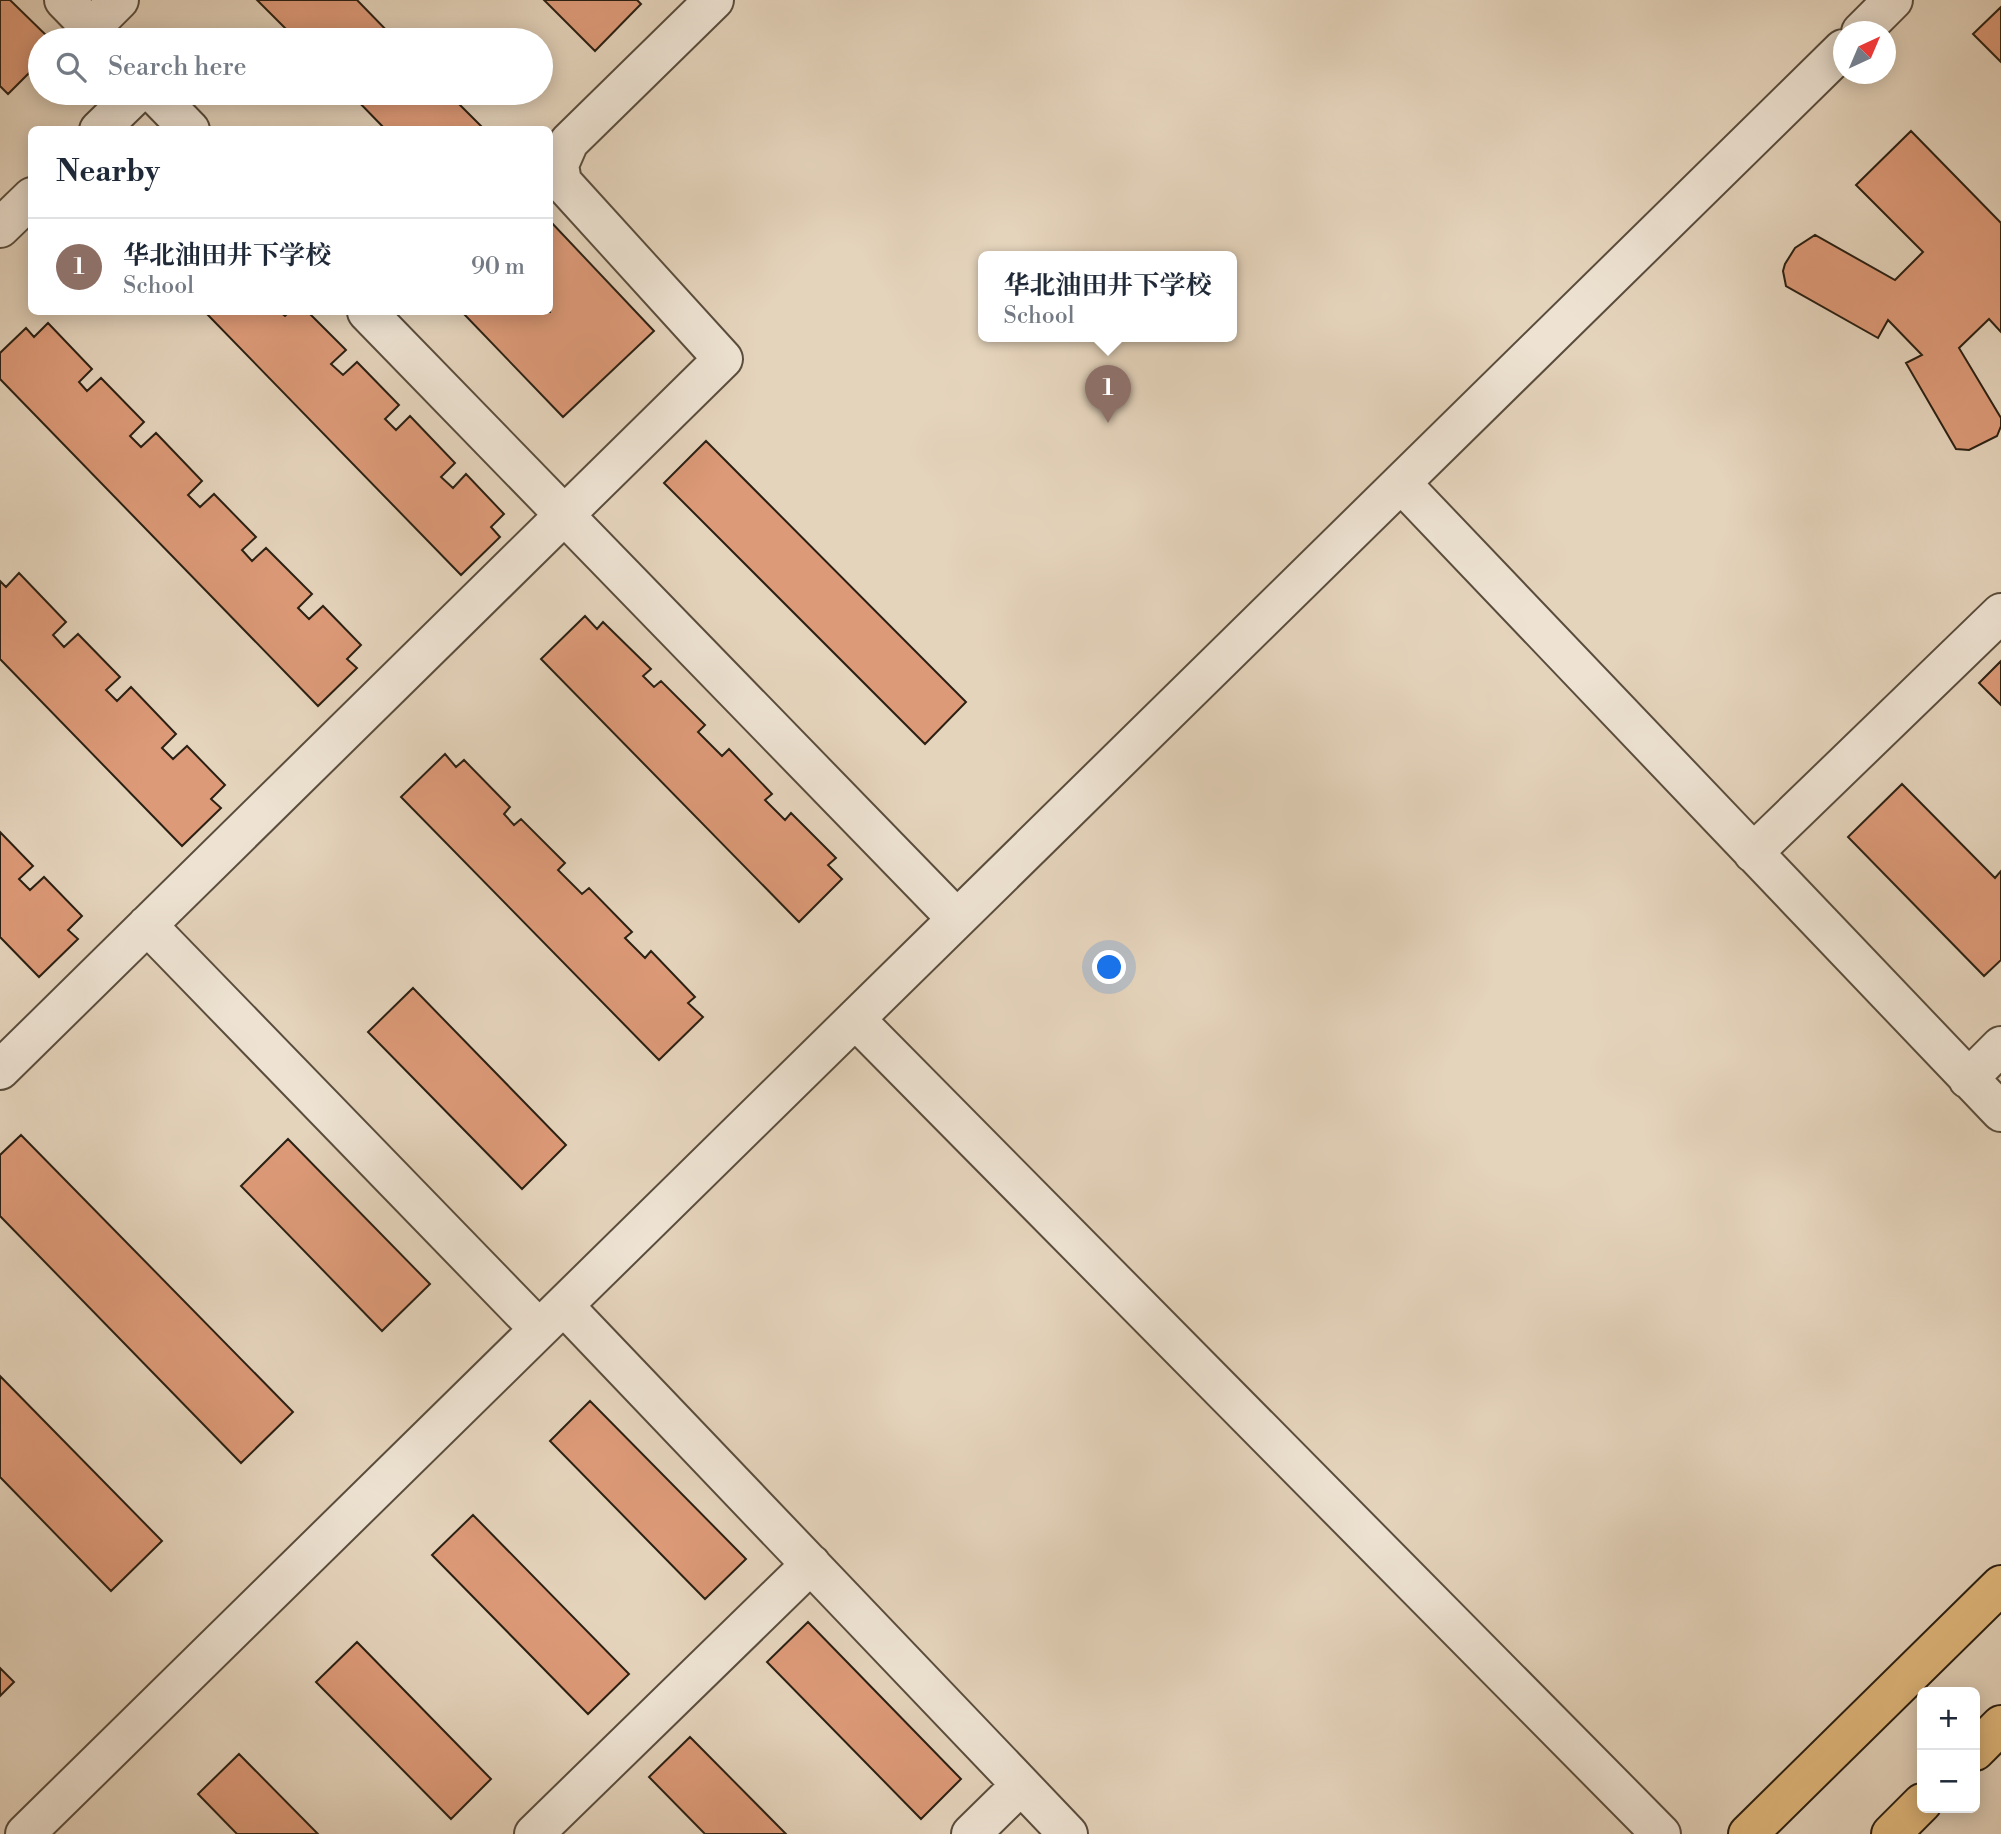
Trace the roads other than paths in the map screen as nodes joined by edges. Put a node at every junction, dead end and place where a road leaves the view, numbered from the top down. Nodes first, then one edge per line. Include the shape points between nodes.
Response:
1 (64, 0) edge
2 (119, 0) edge
3 (714, 0) edge
4 (1893, 0) edge
5 (1872, 21) edge
6 (91, 28) edge
7 (101, 28) edge
8 (1833, 59) edge
9 (125, 105) edge
10 (166, 105) edge
11 (103, 126) edge
12 (186, 126) edge
13 (28, 201) edge
14 (0, 228) edge
15 (370, 315) edge
16 (1401, 483) junction
17 (565, 515) junction
18 (2001, 613) edge
19 (1753, 853) junction
20 (957, 919) junction
21 (147, 925) junction
22 (855, 1019) junction
23 (2001, 1046) edge
24 (0, 1070) edge
25 (1968, 1079) junction
26 (2001, 1112) edge
27 (551, 1317) junction
28 (811, 1564) junction
29 (2001, 1584) edge
30 (2001, 1725) edge
31 (1976, 1750) edge
32 (1021, 1784) junction
33 (1917, 1808) edge
34 (25, 1834) edge
35 (534, 1834) edge
36 (971, 1834) edge
37 (1068, 1834) edge
38 (1661, 1834) edge
39 (1748, 1834) edge
40 (1891, 1834) edge

1 - 6 lane
2 - 7 lane
3 - 17 lane via 569,142 559,165 562,182 723,359
4 - 5 lane
8 - 16 lane
9 - 11 lane
10 - 12 lane
13 - 14 lane
15 - 17 lane
16 - 19 lane
16 - 20 lane
17 - 20 lane
17 - 21 lane
18 - 19 lane
19 - 25 lane
20 - 22 lane
21 - 24 lane
21 - 27 lane
22 - 27 lane
22 - 38 lane
23 - 25 lane
25 - 26 lane
27 - 28 lane
27 - 34 lane
28 - 32 lane
28 - 35 lane
29 - 39 main road
30 - 31 main road
32 - 36 lane
32 - 37 lane
33 - 40 main road

